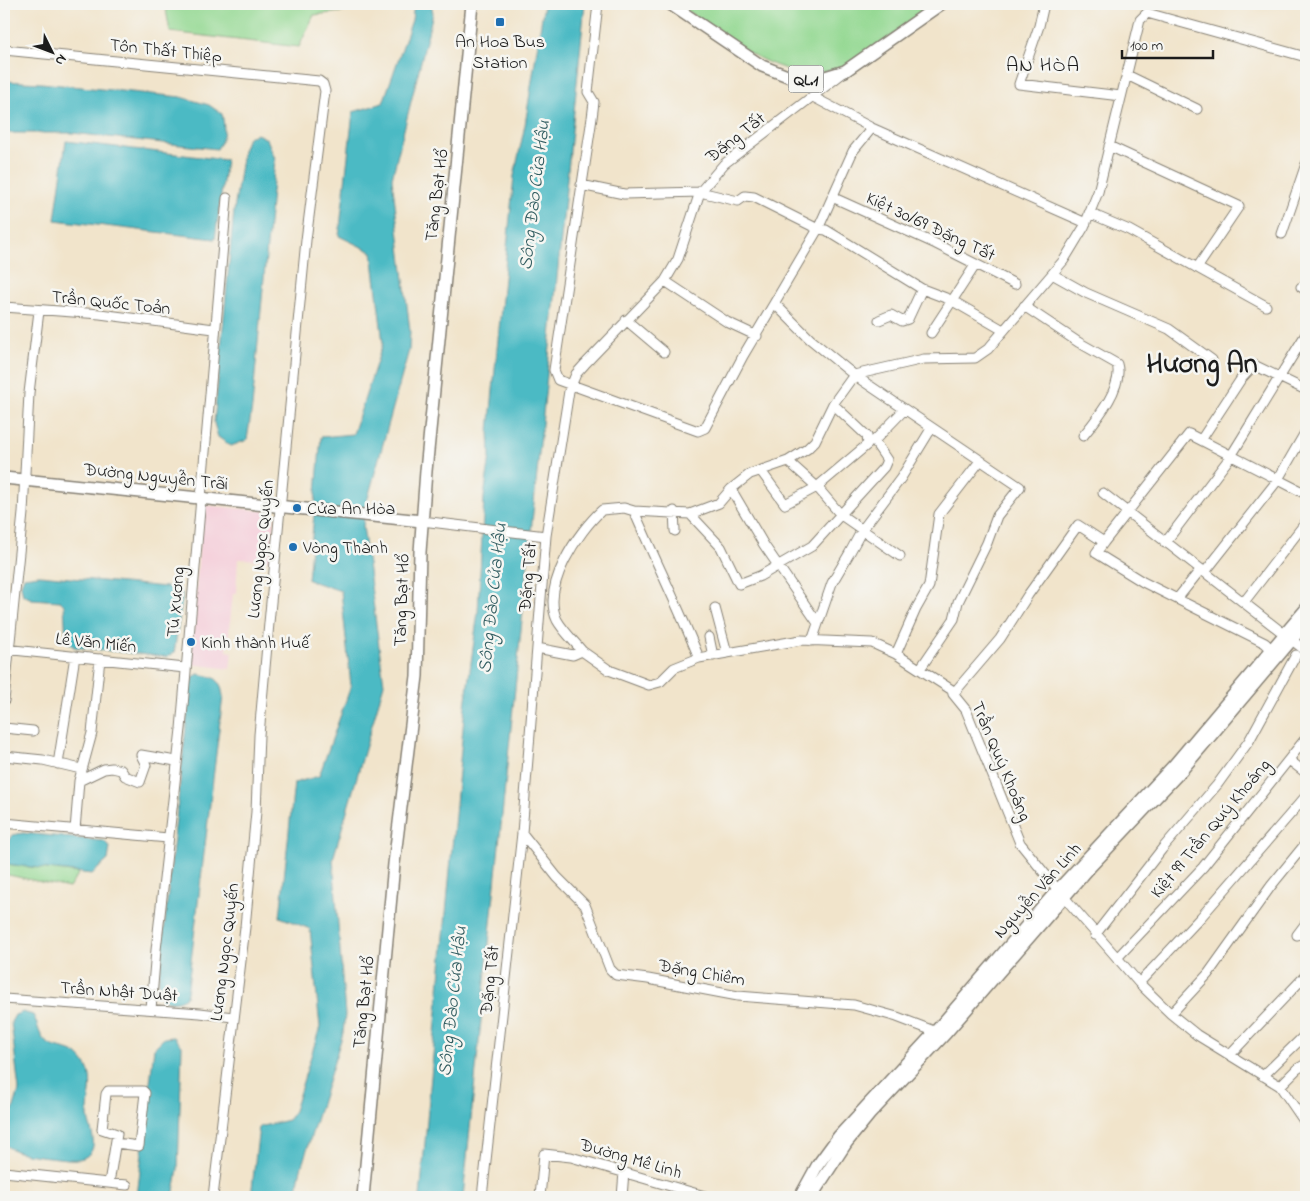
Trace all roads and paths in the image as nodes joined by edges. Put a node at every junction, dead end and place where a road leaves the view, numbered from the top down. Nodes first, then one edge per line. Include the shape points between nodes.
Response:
1 (472, 4) edge
2 (598, 4) edge
3 (670, 4) edge
4 (941, 4) edge
5 (1044, 4) edge
6 (4, 50) edge
7 (1306, 57) edge
8 (845, 71) junction
9 (1126, 75) junction
10 (324, 84) joint
11 (1121, 96) junction
12 (813, 98) junction
13 (1197, 109) dead end
14 (872, 128) junction
15 (1109, 146) junction
16 (1306, 164) edge
17 (581, 185) junction
18 (700, 192) junction
19 (832, 197) junction
20 (227, 198) dead end
21 (1089, 213) junction
22 (1086, 223) junction
23 (818, 229) junction
24 (1282, 234) dead end
25 (976, 264) junction
26 (1197, 268) junction
27 (1052, 274) junction
28 (665, 281) junction
29 (1015, 284) dead end
30 (922, 290) junction
31 (951, 300) junction
32 (775, 304) junction
33 (4, 306) edge
34 (1024, 306) junction
35 (1266, 306) dead end
36 (39, 311) junction
37 (626, 320) junction
38 (879, 320) dead end
39 (214, 329) junction
40 (1003, 330) junction
41 (931, 333) dead end
42 (1306, 334) edge
43 (757, 336) junction
44 (664, 352) dead end
45 (1212, 360) dead end
46 (854, 375) junction
47 (1280, 377) junction
48 (571, 385) junction
49 (1306, 390) edge
50 (833, 404) junction
51 (904, 410) junction
52 (932, 429) junction
53 (1306, 431) edge
54 (1083, 436) dead end
55 (1200, 440) junction
56 (871, 442) junction
57 (1231, 456) junction
58 (980, 461) junction
59 (788, 462) junction
60 (761, 471) junction
61 (4, 478) edge
62 (1276, 481) junction
63 (24, 482) junction
64 (817, 487) junction
65 (731, 489) junction
66 (1103, 493) dead end
67 (1306, 494) edge
68 (201, 498) junction
69 (282, 507) junction
70 (634, 511) junction
71 (674, 512) junction
72 (1127, 513) junction
73 (690, 514) junction
74 (841, 515) junction
75 (422, 521) junction
76 (1306, 522) edge
77 (862, 530) junction
78 (675, 531) dead end
79 (546, 536) junction
80 (1104, 542) junction
81 (1165, 543) junction
82 (900, 556) dead end
83 (778, 565) junction
84 (1203, 571) junction
85 (1177, 599) junction
86 (1244, 602) junction
87 (716, 608) dead end
88 (1306, 609) edge
89 (817, 622) junction
90 (1306, 623) edge
91 (709, 637) dead end
92 (1288, 637) junction
93 (812, 641) junction
94 (537, 648) junction
95 (6, 649) edge
96 (1272, 650) junction
97 (582, 651) junction
98 (1306, 651) edge
99 (727, 653) junction
100 (896, 654) junction
101 (1296, 655) dead end
102 (75, 656) junction
103 (713, 656) junction
104 (699, 658) junction
105 (100, 659) junction
106 (185, 668) junction
107 (920, 669) junction
108 (953, 694) junction
109 (4, 701) edge
110 (4, 728) edge
111 (33, 731) dead end
112 (1306, 738) edge
113 (4, 756) edge
114 (1289, 760) junction
115 (176, 761) junction
116 (58, 764) junction
117 (1177, 768) junction
118 (81, 769) junction
119 (1306, 773) edge
120 (79, 780) junction
121 (1306, 796) edge
122 (4, 823) edge
123 (75, 830) junction
124 (522, 833) junction
125 (168, 838) junction
126 (1306, 843) edge
127 (1061, 893) junction
128 (1306, 924) edge
129 (1095, 935) junction
130 (1297, 935) dead end
131 (1117, 958) junction
132 (1306, 975) edge
133 (1139, 983) junction
134 (4, 999) edge
135 (152, 1009) junction
136 (1171, 1014) junction
137 (233, 1018) junction
138 (944, 1033) junction
139 (1306, 1034) edge
140 (1230, 1055) junction
141 (1306, 1064) edge
142 (1263, 1076) junction
143 (1280, 1086) junction
144 (1306, 1124) edge
145 (116, 1143) junction
146 (822, 1168) junction
147 (4, 1172) edge
148 (624, 1172) junction
149 (109, 1183) junction
150 (123, 1184) dead end
151 (674, 1187) junction
152 (213, 1197) edge
153 (363, 1197) edge
154 (482, 1197) edge
155 (540, 1197) edge
156 (622, 1197) edge
157 (673, 1197) edge
158 (708, 1197) edge
159 (800, 1197) edge
160 (811, 1197) edge

1 - 75 main road, Tăng Bạt Hổ
2 - 17 street via 588,92 594,102
3 - 8 main road, QL.1 via 777,73 803,79 822,78
4 - 8 main road, QL.1
5 - 11 street via 1019,84
6 - 10 street, Tôn Thất Thiệp via 284,77
7 - 9 street via 1147,13 1140,20
8 - 12 street, Đặng Tất
9 - 11 street
9 - 13 street
10 - 69 street, Lương Ngọc Quyến
11 - 15 street
12 - 14 street
12 - 18 street, Đặng Tất via 724,164
14 - 19 street via 853,151
14 - 22 street
15 - 21 street via 1098,192
15 - 26 street via 1239,206
16 - 24 street
17 - 18 street via 624,194
17 - 48 street via 554,370 558,380
18 - 23 street via 738,201 745,196 754,197
18 - 28 street, Đặng Tất via 678,259
19 - 23 street
19 - 25 street, Kiệt 30/69 Đặng Tất
20 - 39 street, Tú Xương
21 - 22 street
21 - 26 street via 1130,230
22 - 27 street
23 - 30 street via 826,230
23 - 32 street
25 - 29 street, Kiệt 30/69 Đặng Tất
25 - 31 street
26 - 35 street
27 - 34 street
27 - 45 street via 1086,293 1169,329
28 - 37 street, Đặng Tất
28 - 43 street via 727,322
30 - 31 street
30 - 38 street via 908,319 902,321 889,315
31 - 40 street
31 - 41 street
32 - 43 street
32 - 46 street via 810,339
33 - 36 street, Trần Quốc Toản
34 - 40 street
34 - 54 street via 1085,347 1112,360 1118,367 1107,405
36 - 39 street, Trần Quốc Toản via 100,314
36 - 63 street via 29,393
37 - 44 street
37 - 48 street, Đặng Tất via 585,364
39 - 68 street, Tú Xương
40 - 46 street via 985,352 975,358 924,359
42 - 47 street
43 - 48 street via 743,356 708,424 698,431
46 - 50 street
46 - 51 street
47 - 49 street
47 - 55 street via 1256,365 1252,367
47 - 57 street
48 - 79 street, Đặng Tất
50 - 56 street
50 - 59 street via 815,441
51 - 52 street
51 - 56 street
52 - 58 street
52 - 77 street
53 - 62 street
55 - 57 street
55 - 72 street via 1189,434
56 - 64 street
56 - 74 street via 887,460
57 - 62 street
57 - 81 street
58 - 100 street via 939,514 929,586
58 - 107 street via 1020,487 997,516 958,602 954,619
59 - 60 street
59 - 64 street
60 - 64 street via 785,504
60 - 65 street via 750,474
61 - 63 main road, Đường Nguyễn Trãi
62 - 67 street
62 - 84 street
63 - 68 main road, Đường Nguyễn Trãi
63 - 95 street
64 - 74 street
65 - 73 street via 719,503
65 - 83 street
66 - 72 street
68 - 69 main road, Đường Nguyễn Trãi
68 - 106 street, Tú Xương
69 - 75 main road, Đường Nguyễn Trãi
69 - 137 street, Lương Ngọc Quyến via 259,735 256,812
70 - 71 street, Trần Quý Khoáng
70 - 97 street, Trần Quý Khoáng via 624,508 602,510 584,530 557,578 554,602 557,620
70 - 104 street
71 - 73 street, Trần Quý Khoáng
71 - 78 street
72 - 80 street
72 - 81 street
73 - 83 street via 722,547 739,584
74 - 77 street
74 - 83 street via 812,546
75 - 79 street
75 - 153 main road, Tăng Bạt Hổ via 417,676 394,864
76 - 86 street
77 - 82 street
77 - 89 street via 832,583
79 - 94 street, Đặng Tất
80 - 85 street via 1096,553
80 - 108 street via 1078,525 1000,639
81 - 84 street
83 - 89 street
84 - 85 street
84 - 86 street
85 - 96 street via 1265,643
86 - 92 street
87 - 99 street
88 - 92 main road, Nguyễn Văn Linh
89 - 93 street
90 - 92 main road, Nguyễn Văn Linh
91 - 103 street
92 - 96 main road, Nguyễn Văn Linh
92 - 98 street
92 - 117 main road, Nguyễn Văn Linh
93 - 99 street, Trần Quý Khoáng via 801,640
93 - 100 street, Trần Quý Khoáng via 872,643
94 - 97 street via 572,655
94 - 124 street, Đặng Tất
95 - 102 street, Lê Văn Miến
95 - 109 street
96 - 117 main road, Nguyễn Văn Linh
97 - 104 street, Trần Quý Khoáng via 610,670 649,684 660,682 674,668
99 - 103 street, Trần Quý Khoáng
100 - 107 street, Trần Quý Khoáng
101 - 129 street via 1244,748
102 - 105 street, Lê Văn Miến
102 - 116 street
103 - 104 street, Trần Quý Khoáng
105 - 106 street, Lê Văn Miến
105 - 118 street via 92,733
106 - 115 street, Tú Xương
107 - 108 street, Trần Quý Khoáng via 952,690
108 - 127 street, Trần Quý Khoáng via 966,710 1020,844
110 - 111 street
112 - 114 street, Kiệt 99 Trần Quý Khoáng
113 - 116 street
114 - 119 street
114 - 131 street, Kiệt 99 Trần Quý Khoáng via 1203,867
115 - 120 street via 141,756 146,765 140,782 112,768
115 - 125 street, Tú Xương
116 - 118 street
117 - 127 main road, Nguyễn Văn Linh
118 - 120 street
120 - 123 street
121 - 133 street
122 - 123 street
123 - 125 street
124 - 138 street, Đặng Chiêm via 557,877 585,905 610,969 616,975 738,996 854,1005
124 - 154 street, Đặng Tất
125 - 135 street, Tú Xương
126 - 136 street via 1208,974
127 - 129 street, Trần Quý Khoáng
127 - 138 main road, Nguyễn Văn Linh
128 - 130 street
129 - 131 street, Trần Quý Khoáng
131 - 133 street, Trần Quý Khoáng
132 - 140 street
133 - 136 street, Trần Quý Khoáng
134 - 135 street, Trần Nhật Duật
135 - 137 street, Trần Nhật Duật
136 - 140 street, Trần Quý Khoáng
137 - 152 street, Lương Ngọc Quyến
138 - 146 main road, Nguyễn Văn Linh
139 - 142 street
140 - 142 street, Trần Quý Khoáng
141 - 143 street
142 - 143 street, Trần Quý Khoáng
143 - 144 street, Trần Quý Khoáng
145 - 145 street via 138,1146 143,1091 108,1091 106,1094 102,1129 118,1134
145 - 149 street
146 - 159 main road, Nguyễn Văn Linh
146 - 160 main road, Nguyễn Văn Linh
147 - 149 street
148 - 151 street, Đường Mê Linh
148 - 155 street, Đường Mê Linh via 571,1156 544,1154
148 - 156 street
149 - 150 street
151 - 157 street
151 - 158 street, Đường Mê Linh

